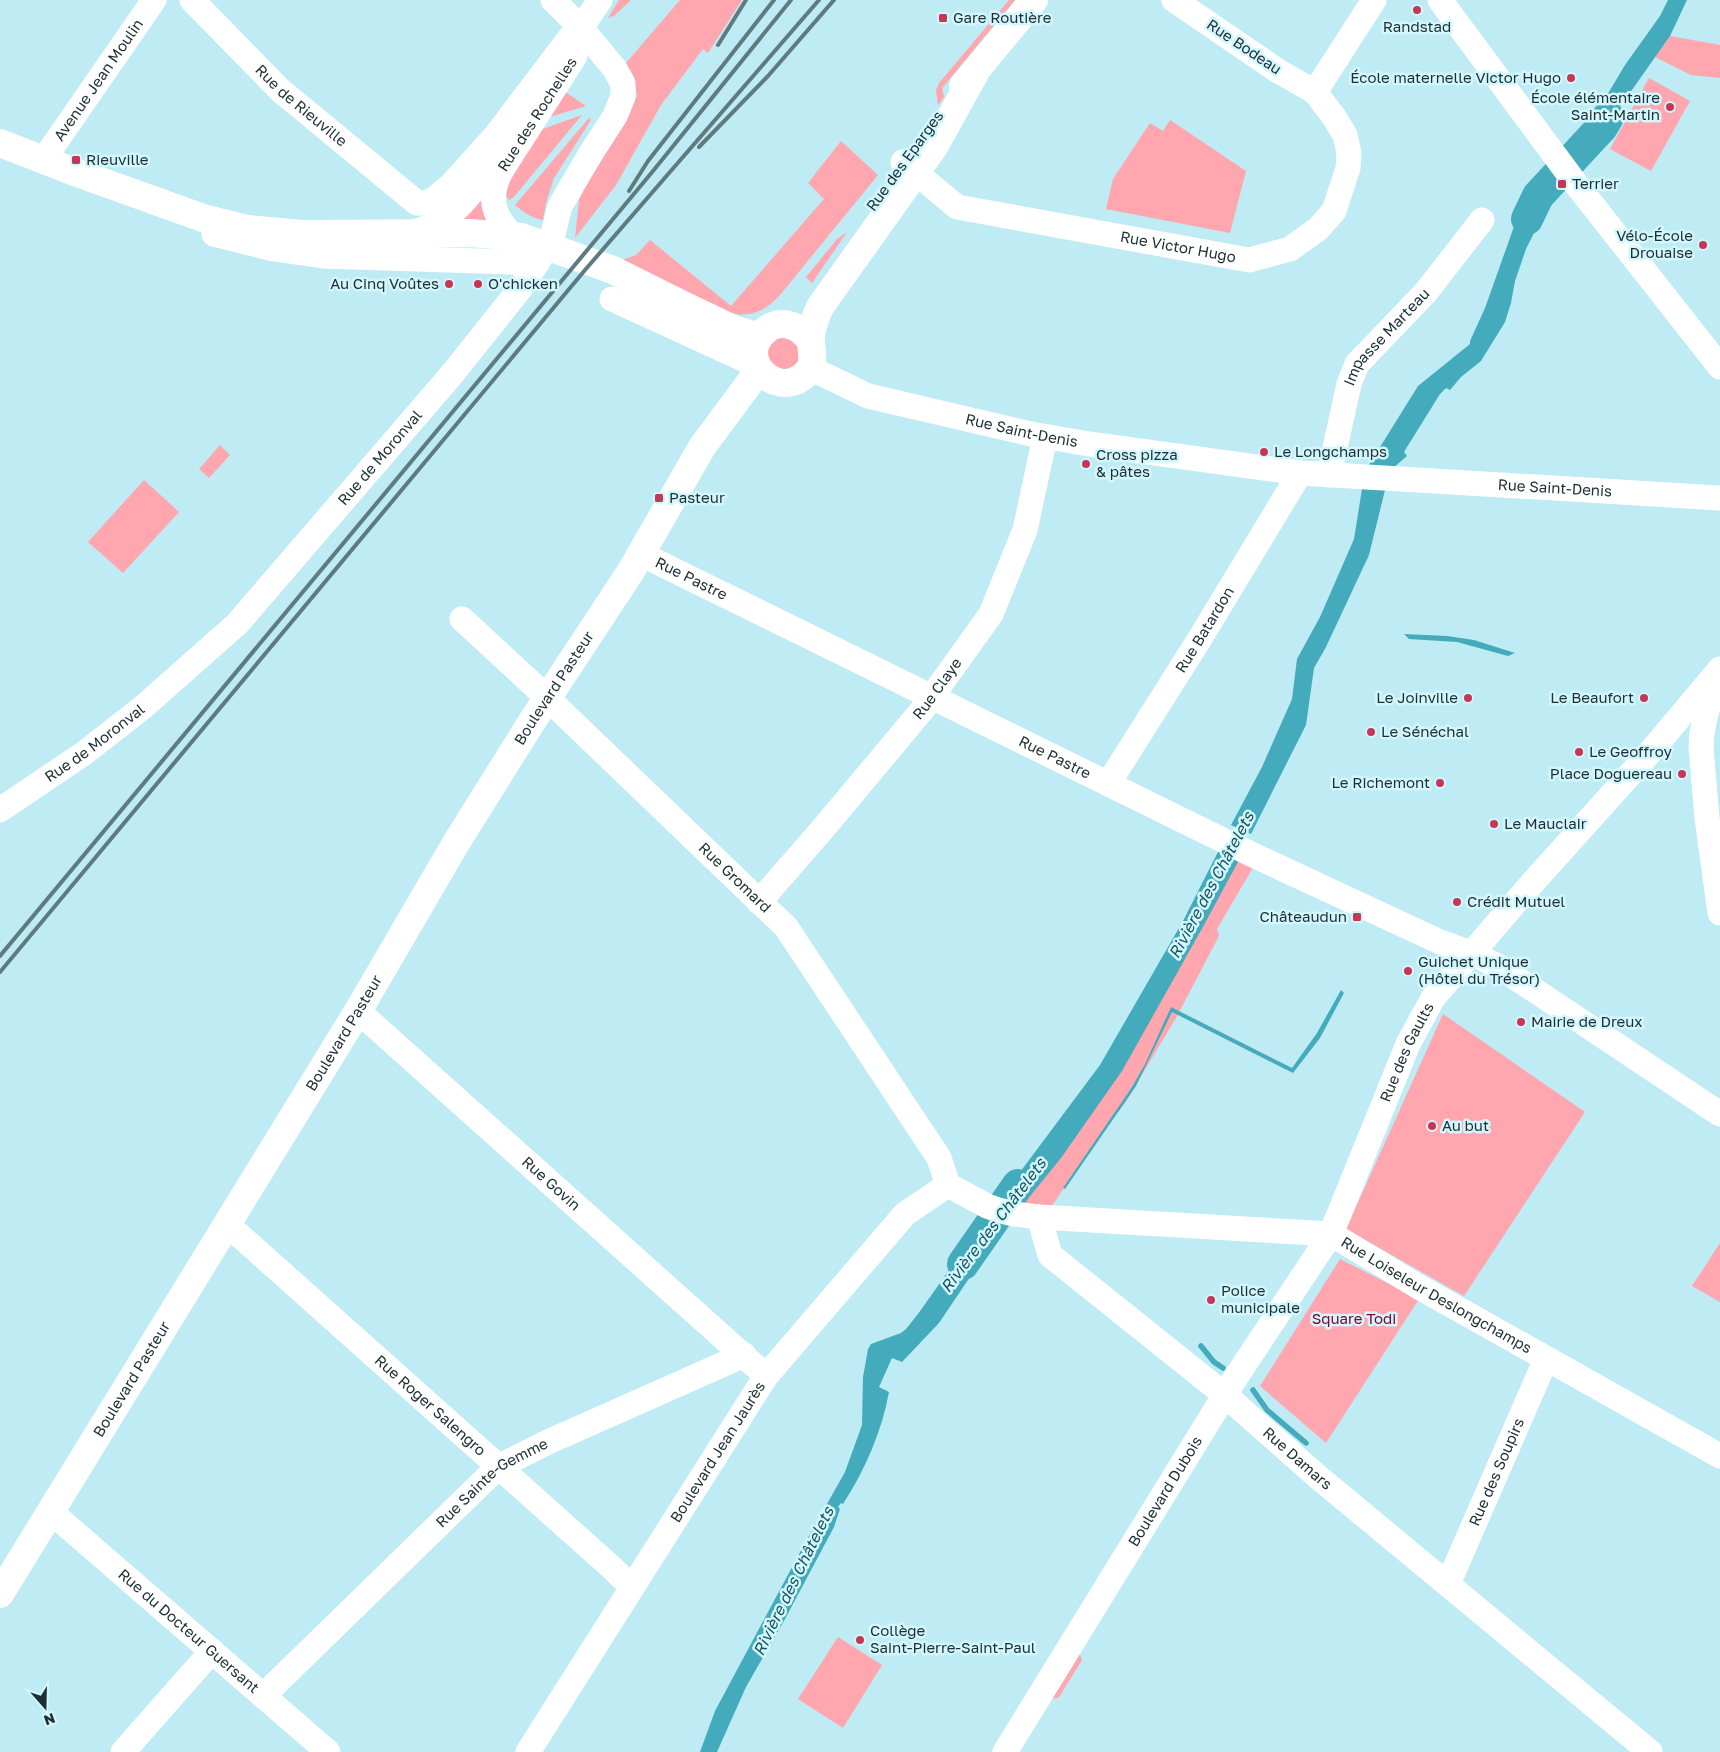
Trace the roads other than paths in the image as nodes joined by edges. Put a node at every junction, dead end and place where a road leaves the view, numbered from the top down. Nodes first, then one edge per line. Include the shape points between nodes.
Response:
1 (154, 0) edge
2 (192, 0) edge
3 (553, 0) edge
4 (600, 0) edge
5 (612, 0) edge
6 (1034, 0) edge
7 (1374, 0) edge
8 (1440, 0) edge
9 (1177, 2) edge
10 (584, 32) junction
11 (1314, 92) junction
12 (0, 143) edge
13 (44, 159) junction
14 (909, 168) junction
15 (154, 201) junction
16 (417, 203) joint
17 (1482, 220) dead end
18 (413, 232) junction
19 (512, 235) junction
20 (537, 263) junction
21 (612, 299) dead end
22 (769, 331) junction
23 (810, 355) junction
24 (1720, 367) edge
25 (764, 372) junction
26 (1045, 437) junction
27 (1300, 473) junction
28 (1330, 475) junction
29 (1720, 498) edge
30 (641, 554) junction
31 (462, 619) dead end
32 (1720, 670) edge
33 (931, 697) junction
34 (548, 699) junction
35 (1108, 784) junction
36 (0, 810) edge
37 (759, 902) junction
38 (1720, 913) edge
39 (1471, 953) junction
40 (358, 1011) junction
41 (1719, 1114) edge
42 (948, 1184) junction
43 (1040, 1217) junction
44 (228, 1225) junction
45 (1331, 1234) junction
46 (744, 1356) junction
47 (1546, 1359) junction
48 (766, 1376) junction
49 (1224, 1395) junction
50 (1720, 1456) edge
51 (498, 1467) junction
52 (51, 1512) junction
53 (1448, 1584) junction
54 (632, 1587) junction
55 (0, 1594) edge
56 (212, 1651) junction
57 (263, 1696) junction
58 (123, 1752) edge
59 (328, 1752) edge
60 (528, 1752) edge
61 (1005, 1752) edge
62 (1650, 1752) edge

1 - 13 street, Avenue Jean Moulin
2 - 16 street, Rue de Rieuville via 280,90
3 - 10 street
4 - 10 street, Rue des Rochelles
5 - 10 street, Rue des Rochelles
6 - 14 main road, Rue des Eparges via 934,120
7 - 11 street
8 - 24 street via 1576,184
9 - 11 street, Rue Bodeau
10 - 16 street, Rue des Rochelles via 572,35 496,135 452,184 433,200
10 - 18 street, Rue des Rochelles via 576,39 469,196 448,216
10 - 19 street, Rue des Rochelles via 494,186 494,208
10 - 20 street, Rue de Moronval via 614,69 624,96 616,116 560,206 549,243
11 - 14 street, Rue Victor Hugo via 1345,135 1349,152 1348,168 1334,212 1318,229 1290,249 1248,260 957,207
12 - 13 main road
13 - 15 main road
14 - 22 main road, Rue des Eparges via 800,307
14 - 23 main road via 820,307 814,320
15 - 18 main road via 224,224 274,232
15 - 20 street via 183,224 226,238 298,254
17 - 28 street, Impasse Marteau via 1426,292 1357,364
18 - 19 main road
19 - 22 main road via 606,267 717,321
20 - 36 street, Rue de Moronval via 453,373 237,624 142,708 83,754
21 - 25 street
22 - 23 main road via 792,325 800,329 806,334
22 - 25 main road via 754,353
23 - 25 main road via 802,378 790,382
23 - 26 street, Rue Saint-Denis via 868,396
25 - 30 main road, Boulevard Pasteur via 751,381 702,447
26 - 27 street, Rue Saint-Denis
26 - 33 street, Rue Claye via 1025,530 991,614
27 - 28 street, Rue Saint-Denis
27 - 35 street, Rue Batardon
28 - 29 street, Rue Saint-Denis
30 - 33 street, Rue Pastre
30 - 34 main road, Boulevard Pasteur
31 - 34 street, Rue Gromard
32 - 38 street via 1706,713 1701,747
32 - 39 street, Rue des Gaults
33 - 35 street, Rue Pastre
33 - 37 street, Rue Claye
34 - 37 street, Rue Gromard
34 - 40 main road, Boulevard Pasteur via 456,843
35 - 39 street, Rue Pastre via 1440,942
37 - 42 street, Rue Gromard via 786,927 940,1158
39 - 41 street, Rue Pastre via 1498,966
39 - 45 street, Rue des Gaults via 1433,998 1408,1044
40 - 44 main road, Boulevard Pasteur
40 - 46 street, Rue Govin
42 - 43 street via 987,1206
42 - 48 street, Boulevard Jean Jaurès via 905,1214
43 - 45 street, Rue Loiseleur Deslongchamps
43 - 49 street, Rue Damars via 1050,1255
44 - 51 street, Rue Roger Salengro
44 - 52 main road, Boulevard Pasteur
45 - 47 street, Rue Loiseleur Deslongchamps
45 - 49 street, Boulevard Dubois
46 - 48 street
46 - 51 street, Rue Sainte-Gemme
47 - 50 street, Rue Loiseleur Deslongchamps
47 - 53 street, Rue des Soupirs
48 - 54 street, Boulevard Jean Jaurès
49 - 53 street, Rue Damars
49 - 61 street, Boulevard Dubois
51 - 54 street, Rue Roger Salengro
51 - 57 street, Rue Sainte-Gemme
52 - 55 main road, Boulevard Pasteur
52 - 56 street, Rue du Docteur Guersant
53 - 62 street, Rue Damars
54 - 60 street, Boulevard Jean Jaurès
56 - 57 street, Rue du Docteur Guersant
56 - 58 street
57 - 59 street, Rue du Docteur Guersant

